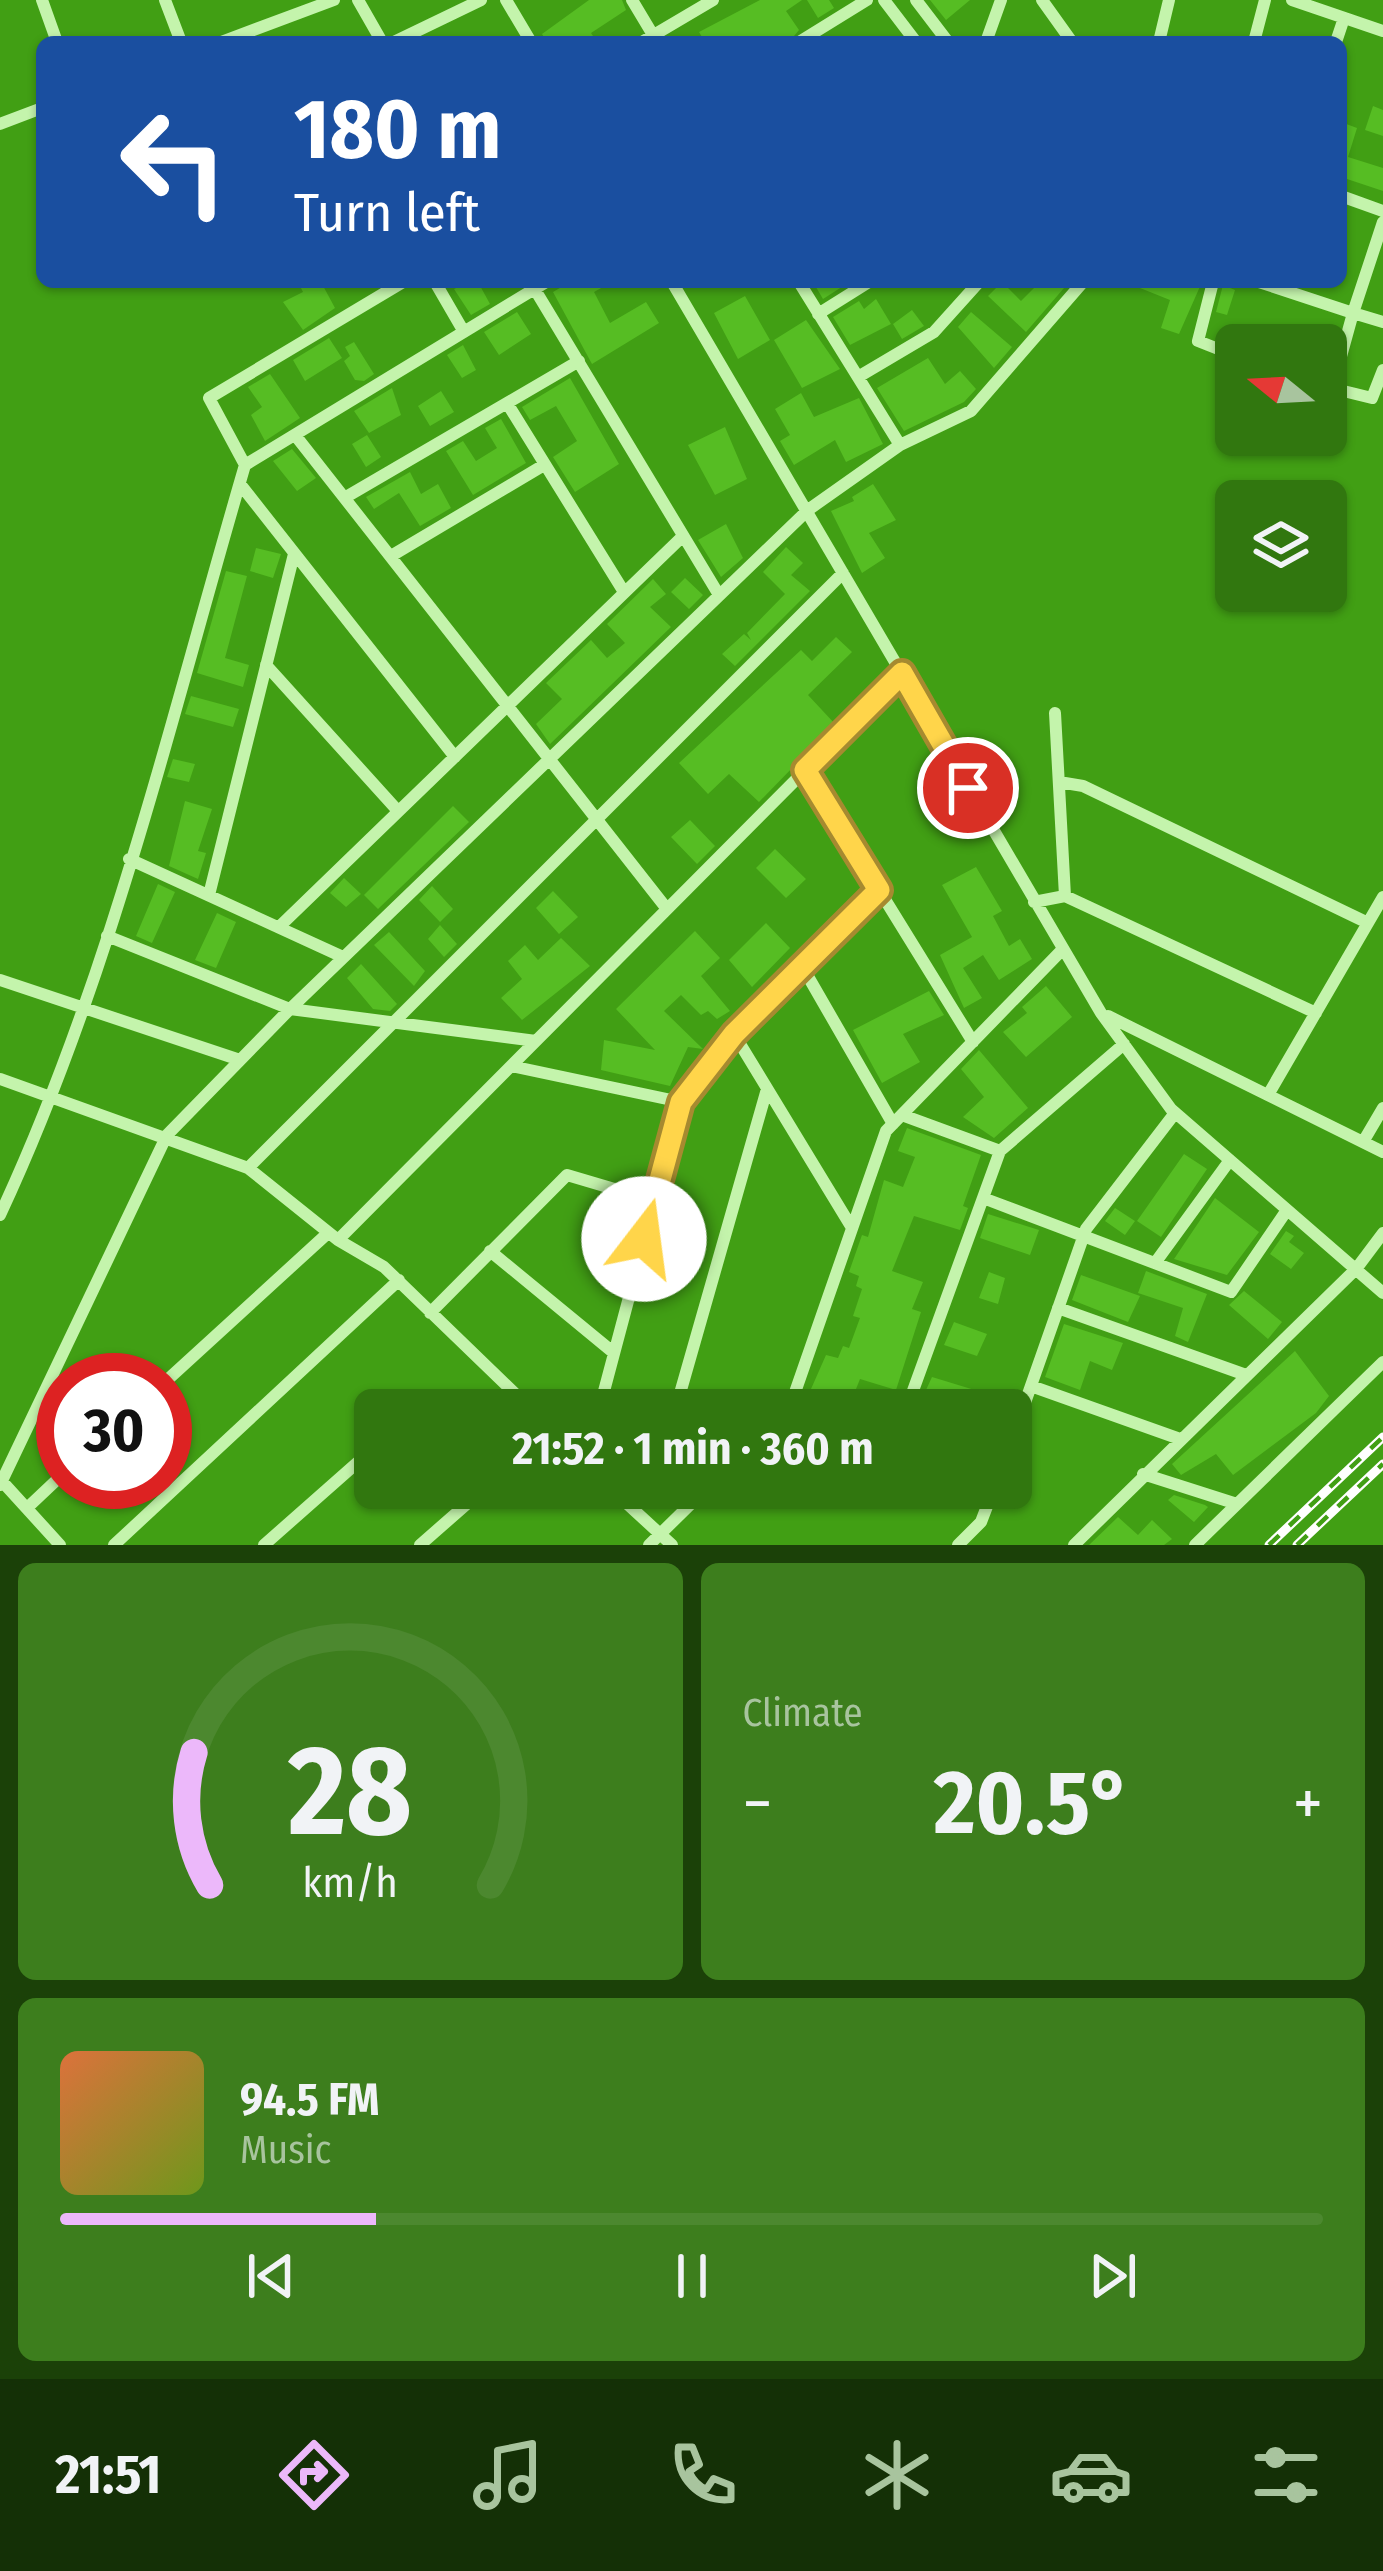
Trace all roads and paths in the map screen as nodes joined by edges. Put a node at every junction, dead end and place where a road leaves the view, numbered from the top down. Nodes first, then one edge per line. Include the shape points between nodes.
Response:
1 (42, 0) edge
2 (165, 0) edge
3 (334, 0) edge
4 (358, 0) edge
5 (481, 0) edge
6 (506, 0) edge
7 (632, 0) edge
8 (713, 0) edge
9 (867, 0) edge
10 (884, 0) edge
11 (916, 0) edge
12 (1001, 0) edge
13 (1042, 0) edge
14 (1169, 0) edge
15 (1265, 0) edge
16 (1292, 0) edge
17 (1344, 18) junction
18 (1383, 31) edge
19 (55, 36) edge
20 (179, 36) edge
21 (237, 36) edge
22 (379, 36) edge
23 (406, 36) edge
24 (527, 36) edge
25 (649, 36) edge
26 (657, 36) edge
27 (809, 36) edge
28 (911, 36) edge
29 (944, 36) edge
30 (988, 36) edge
31 (1068, 36) edge
32 (1160, 36) edge
33 (1256, 36) edge
34 (1338, 36) edge
35 (36, 110) edge
36 (0, 124) edge
37 (1347, 198) edge
38 (1383, 211) edge
39 (1383, 222) edge
40 (393, 288) edge
41 (438, 288) edge
42 (531, 288) edge
43 (539, 288) edge
44 (676, 288) edge
45 (803, 288) edge
46 (859, 288) edge
47 (974, 288) edge
48 (1078, 288) edge
49 (1211, 288) edge
50 (1277, 288) edge
51 (1353, 313) junction
52 (818, 314) junction
53 (1383, 322) edge
54 (464, 332) junction
55 (1347, 332) edge
56 (1215, 348) edge
57 (579, 361) junction
58 (1383, 370) edge
59 (858, 377) junction
60 (1347, 392) edge
61 (507, 403) junction
62 (295, 435) junction
63 (900, 445) junction
64 (245, 465) junction
65 (544, 465) junction
66 (240, 484) junction
67 (346, 497) junction
68 (808, 510) junction
69 (682, 537) junction
70 (294, 554) junction
71 (391, 556) junction
72 (843, 573) junction
73 (624, 592) junction
74 (719, 595) junction
75 (266, 664) junction
76 (902, 673) junction
77 (510, 703) junction
78 (1055, 713) dead end
79 (454, 757) junction
80 (549, 758) junction
81 (805, 770) junction
82 (1059, 782) junction
83 (398, 812) junction
84 (598, 818) junction
85 (130, 859) junction
86 (879, 890) junction
87 (209, 895) junction
88 (1065, 896) junction
89 (1383, 897) edge
90 (1034, 902) junction
91 (667, 909) junction
92 (1368, 923) junction
93 (279, 927) junction
94 (107, 936) junction
95 (1062, 950) junction
96 (344, 957) junction
97 (802, 966) junction
98 (0, 980) edge
99 (86, 1008) junction
100 (290, 1010) junction
101 (1101, 1013) junction
102 (1316, 1013) junction
103 (392, 1024) junction
104 (734, 1034) junction
105 (536, 1041) junction
106 (973, 1042) junction
107 (1124, 1044) junction
108 (240, 1060) junction
109 (511, 1066) junction
110 (0, 1079) edge
111 (767, 1089) junction
112 (1268, 1095) junction
113 (55, 1097) junction
114 (681, 1102) junction
115 (1383, 1108) edge
116 (1175, 1113) junction
117 (897, 1119) junction
118 (167, 1135) junction
119 (1363, 1142) junction
120 (1000, 1151) junction
121 (1383, 1152) edge
122 (1231, 1160) junction
123 (248, 1168) junction
124 (983, 1198) junction
125 (655, 1201) junction
126 (1288, 1210) junction
127 (0, 1215) edge
128 (852, 1228) junction
129 (1383, 1233) edge
130 (1084, 1236) junction
131 (333, 1237) junction
132 (490, 1251) junction
133 (1155, 1263) junction
134 (1356, 1269) junction
135 (399, 1280) junction
136 (1383, 1293) edge
137 (1058, 1309) junction
138 (430, 1313) junction
139 (614, 1353) junction
140 (192, 1359) edge
141 (1383, 1361) edge
142 (1246, 1375) junction
143 (1030, 1386) junction
144 (510, 1389) edge
145 (605, 1389) edge
146 (681, 1389) edge
147 (793, 1389) edge
148 (914, 1389) edge
149 (1029, 1389) edge
150 (1180, 1439) junction
151 (354, 1466) edge
152 (1144, 1474) junction
153 (1, 1481) edge
154 (36, 1499) edge
155 (1237, 1504) junction
156 (26, 1508) junction
157 (461, 1509) edge
158 (629, 1509) edge
159 (688, 1509) edge
160 (986, 1509) edge
161 (660, 1542) edge
162 (60, 1545) edge
163 (113, 1545) edge
164 (264, 1545) edge
165 (420, 1545) edge
166 (958, 1545) edge
167 (1074, 1545) edge
168 (1195, 1545) edge

1 - 19 street
2 - 20 street
3 - 21 street
4 - 22 street
5 - 23 street
6 - 24 street
7 - 25 street
8 - 26 street
9 - 27 street
10 - 28 street
11 - 29 street
12 - 30 street
13 - 31 street
14 - 32 street
15 - 33 street
16 - 17 street
17 - 18 street
17 - 34 street
35 - 36 street
37 - 38 street
39 - 51 street
40 - 64 street via 209,398
41 - 54 street
42 - 54 street
43 - 57 street
44 - 68 street
45 - 52 street
46 - 52 street
47 - 59 street via 934,332
48 - 63 street via 971,411
49 - 56 street via 1198,341
50 - 51 street
51 - 53 street
51 - 55 street
52 - 59 street
54 - 62 street
57 - 61 street
57 - 69 street
58 - 60 street via 1372,398
59 - 63 street
61 - 65 street
61 - 67 street
62 - 64 street
62 - 67 street
63 - 68 street
64 - 66 street
65 - 71 street
65 - 73 street
66 - 70 street
66 - 85 street
67 - 71 street
68 - 72 street
68 - 74 street
69 - 73 street
69 - 74 street
70 - 75 street
70 - 79 street
71 - 77 street
72 - 76 street
72 - 84 street
73 - 77 street
74 - 80 street
75 - 83 street
75 - 87 street
76 - 81 street
76 - 90 street
77 - 79 street
77 - 80 street
78 - 82 street
79 - 83 street
80 - 84 street
80 - 96 street
81 - 86 street
81 - 91 street
82 - 88 street
82 - 92 street via 1083,786
83 - 93 street
84 - 91 street
84 - 103 street
85 - 87 street
85 - 94 street
86 - 97 street
86 - 106 street
87 - 93 street
88 - 90 street
88 - 102 street
89 - 92 street
90 - 95 street
91 - 105 street
92 - 102 street
93 - 96 street
94 - 99 street
94 - 100 street
95 - 101 street
95 - 106 street
96 - 100 street
97 - 104 street
97 - 117 street
98 - 99 street
99 - 108 street
99 - 113 street
100 - 103 street
100 - 108 street
101 - 107 street
101 - 112 street
102 - 112 street
103 - 105 street
103 - 123 street
104 - 111 street
104 - 114 street
105 - 109 street
106 - 117 street
107 - 116 street
107 - 120 street
108 - 118 street
109 - 114 street
109 - 131 street
110 - 113 street
111 - 128 street
111 - 146 street
112 - 119 street
113 - 118 street
113 - 127 street
114 - 125 street
115 - 119 street
116 - 122 street
116 - 130 street
117 - 120 street
117 - 128 street
118 - 123 street
118 - 153 street
119 - 121 street
120 - 124 street
122 - 126 street
122 - 133 street
123 - 131 street
124 - 130 street
124 - 148 street
125 - 132 street via 567,1175
125 - 139 street
126 - 133 street via 1231,1292
126 - 134 street
128 - 147 street
129 - 134 street
130 - 133 street
130 - 137 street
131 - 135 street
131 - 140 street
132 - 138 street
132 - 139 street
134 - 136 street
134 - 142 street
135 - 138 street
135 - 163 street
137 - 142 street
137 - 143 street
138 - 144 street
139 - 145 street
141 - 155 street
142 - 150 street
143 - 149 street
143 - 150 street
150 - 152 street
151 - 164 street
152 - 155 street
152 - 167 street
153 - 156 street
154 - 156 street
155 - 168 street
156 - 162 street
157 - 165 street
158 - 161 street
159 - 161 street
160 - 166 street

